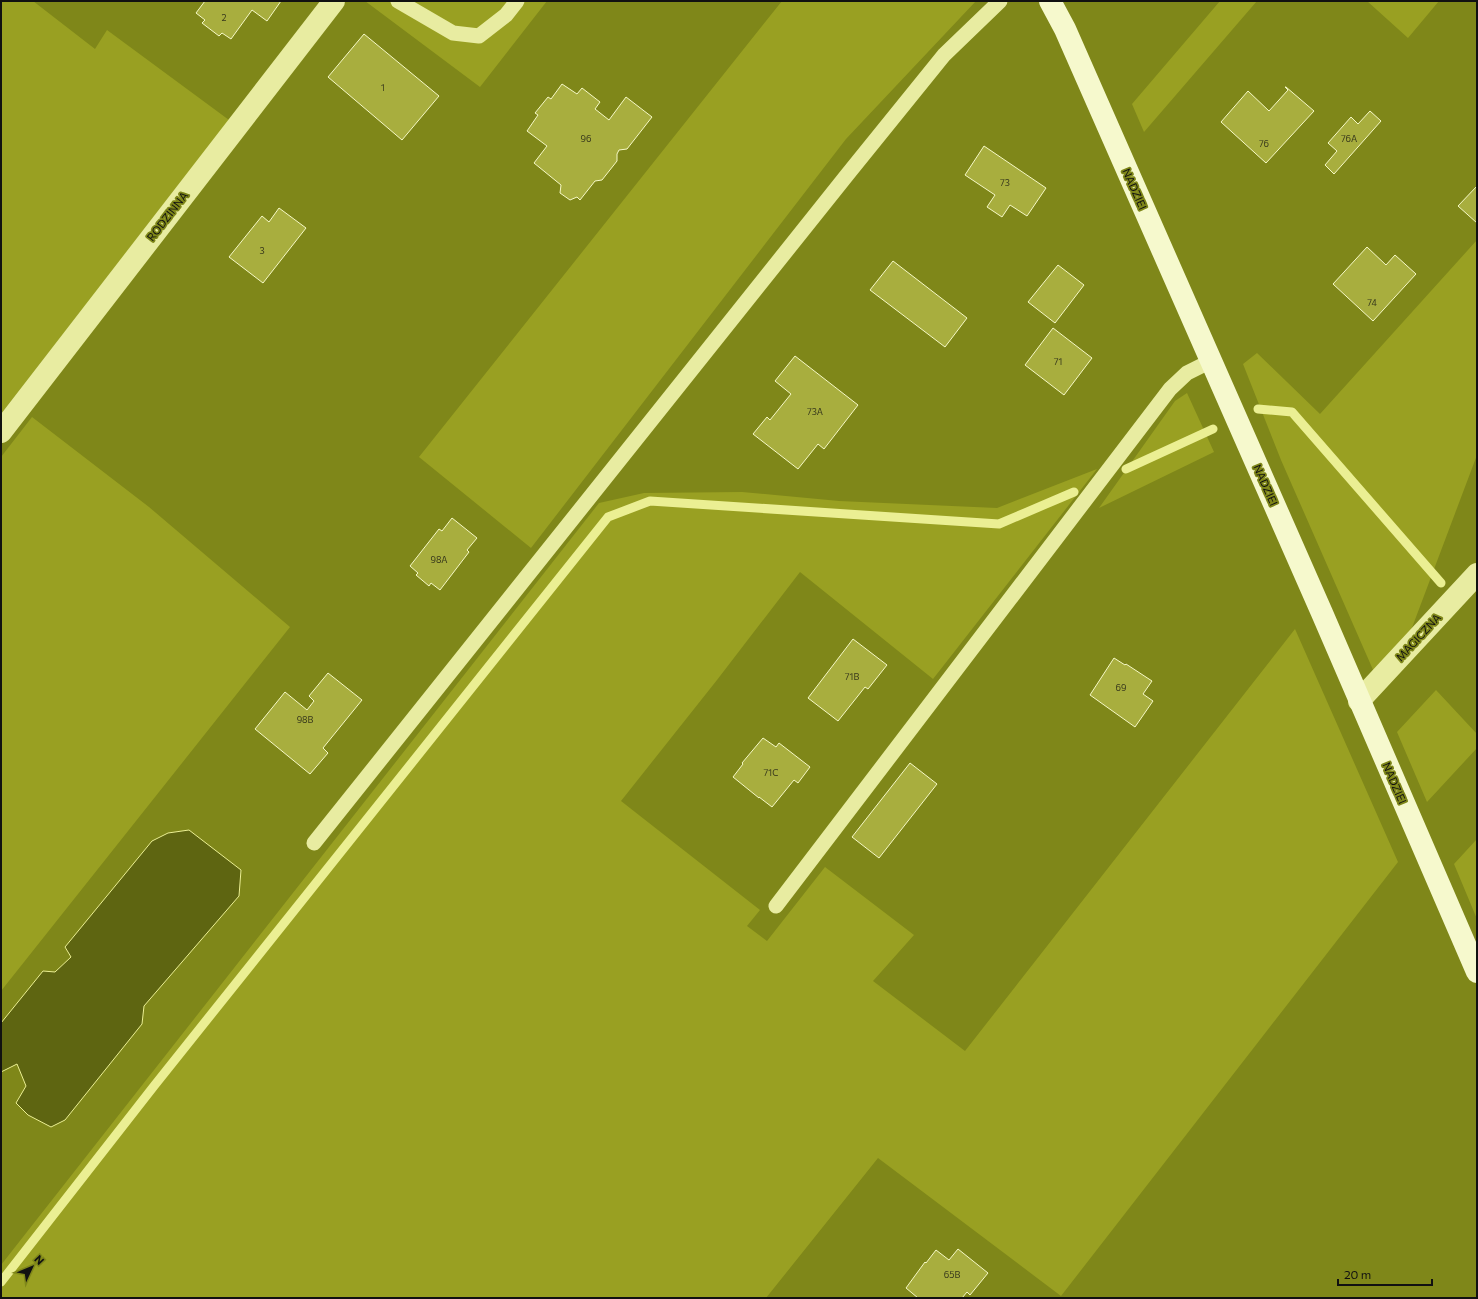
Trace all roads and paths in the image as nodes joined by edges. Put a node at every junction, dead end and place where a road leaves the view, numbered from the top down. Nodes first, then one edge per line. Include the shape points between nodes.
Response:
1 (334, 1) edge
2 (398, 1) edge
3 (517, 1) edge
4 (1000, 1) edge
5 (1050, 1) edge
6 (1211, 362) junction
7 (1, 432) edge
8 (1477, 574) edge
9 (1359, 700) junction
10 (314, 843) dead end
11 (776, 906) dead end
12 (1477, 972) edge

1 - 7 street, RODZINNA
2 - 3 lane via 453,33 479,36 506,15
4 - 10 lane via 944,55
5 - 6 street, NADZIEI via 1065,29
6 - 9 street, NADZIEI
6 - 11 lane via 1187,374 1170,389
8 - 9 street, MAGICZNA
9 - 12 street, NADZIEI

